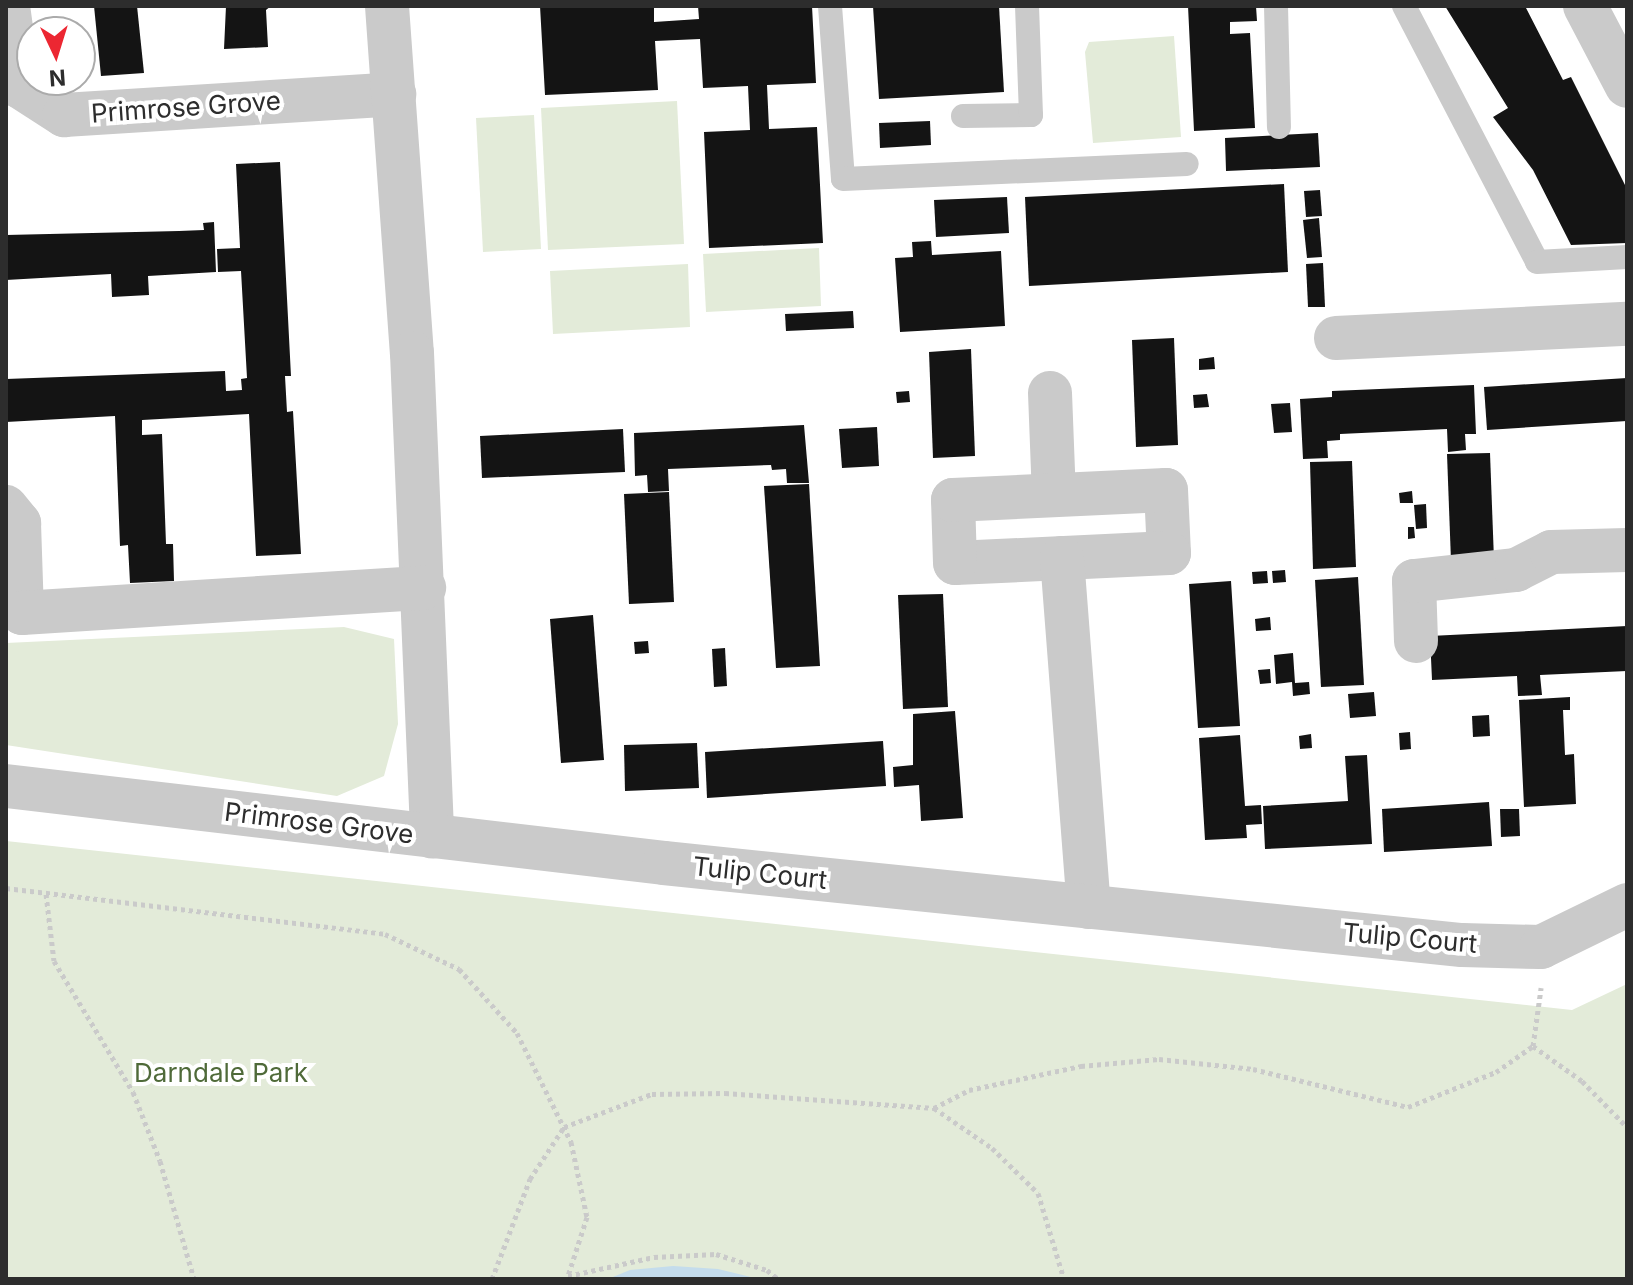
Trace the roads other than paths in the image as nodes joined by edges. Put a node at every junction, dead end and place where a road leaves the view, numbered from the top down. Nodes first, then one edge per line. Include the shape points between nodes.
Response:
1 (8, 6) edge
2 (387, 6) edge
3 (830, 6) edge
4 (1027, 6) edge
5 (1276, 6) edge
6 (1404, 6) edge
7 (1585, 6) edge
8 (1627, 86) edge
9 (394, 94) junction
10 (963, 116) dead end
11 (1279, 127) dead end
12 (1187, 164) dead end
13 (1627, 257) edge
14 (1627, 324) edge
15 (1336, 338) dead end
16 (1050, 393) dead end
17 (1054, 495) junction
18 (6, 507) edge
19 (1627, 550) edge
20 (1062, 558) junction
21 (424, 588) junction
22 (1416, 641) dead end
23 (6, 786) edge
24 (432, 837) junction
25 (1627, 905) edge
26 (1089, 907) junction

1 - 9 street, Primrose Grove via 19,86 64,115
2 - 9 street, Primrose Grove
3 - 12 lane via 843,179
4 - 10 lane via 1031,115
5 - 11 lane
6 - 13 lane via 1537,262
7 - 8 street
9 - 21 street, Primrose Grove
14 - 15 street
16 - 17 street
17 - 20 street via 953,500 955,563
17 - 20 street via 1166,490 1169,553
18 - 21 street via 19,523 22,613
19 - 22 street via 1551,552 1516,570 1414,581
20 - 26 street
21 - 24 street, Primrose Grove
23 - 24 street, Primrose Grove
24 - 26 street, Tulip Court
25 - 26 street, Tulip Court via 1541,947 1462,945

